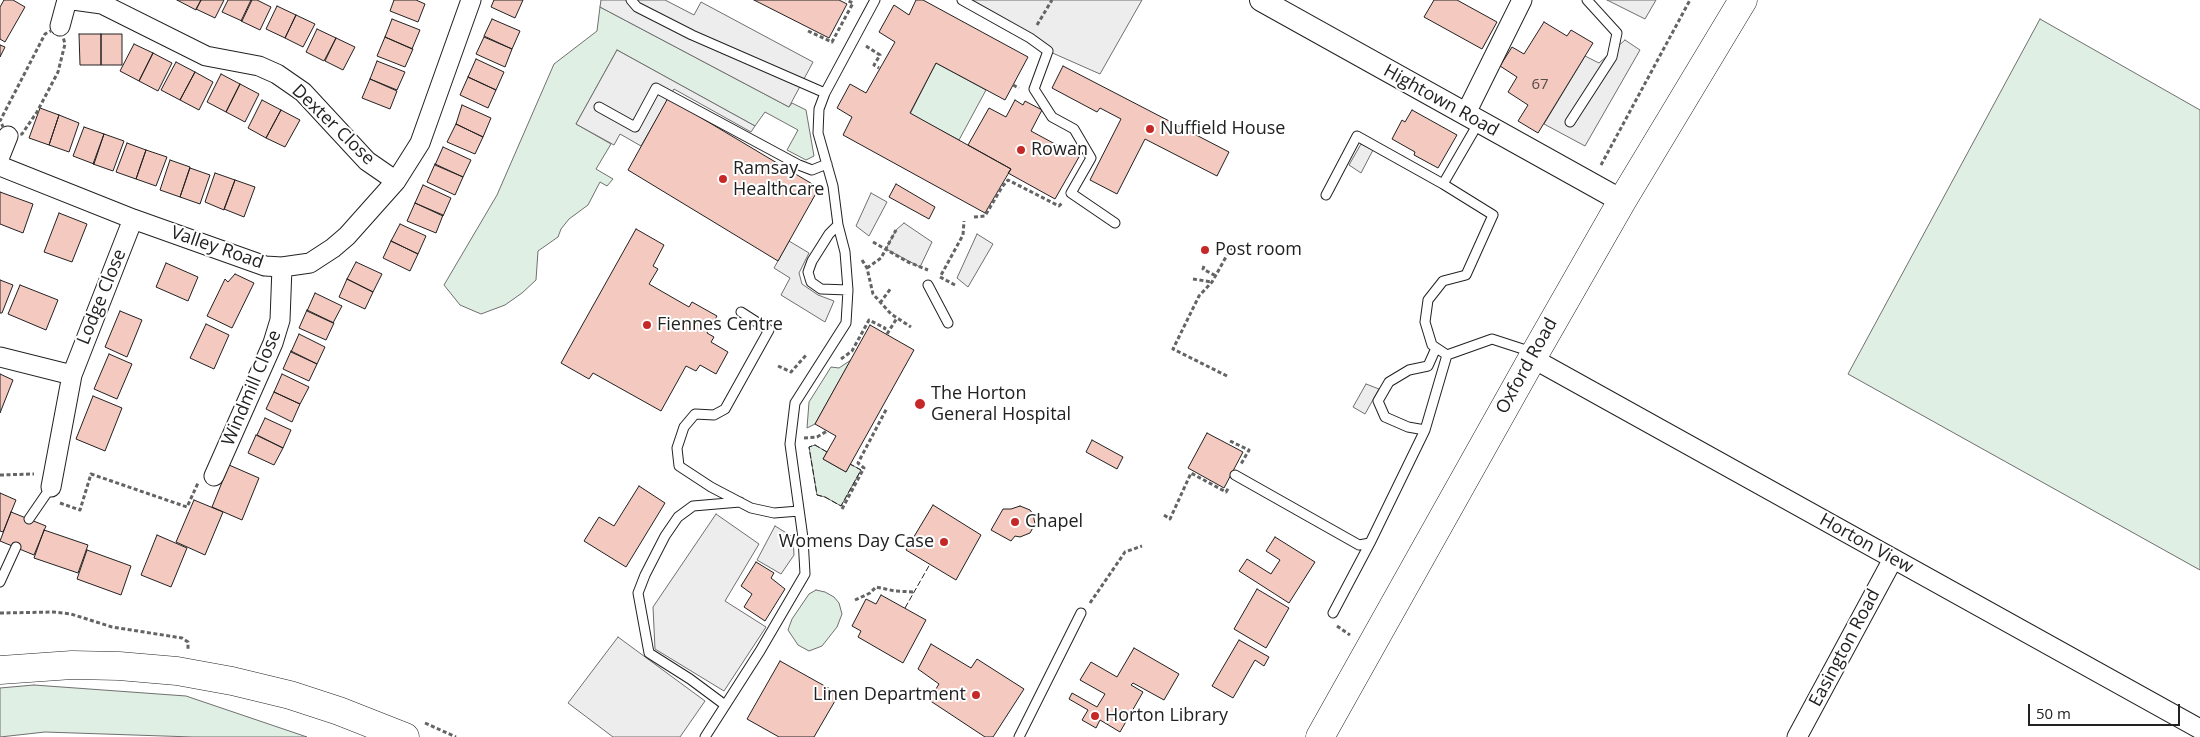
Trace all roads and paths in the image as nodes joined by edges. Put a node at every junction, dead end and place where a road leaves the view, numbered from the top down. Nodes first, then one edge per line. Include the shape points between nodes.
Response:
1 (67, 0) edge
2 (73, 0) edge
3 (470, 0) edge
4 (631, 0) edge
5 (846, 0) edge
6 (875, 0) edge
7 (962, 0) edge
8 (1261, 0) edge
9 (1522, 0) edge
10 (1589, 0) edge
11 (1690, 0) edge
12 (1742, 0) edge
13 (60, 26) junction
14 (808, 31) dead end
15 (863, 45) dead end
16 (879, 68) dead end
17 (1013, 85) dead end
18 (1019, 88) dead end
19 (825, 93) junction
20 (600, 108) dead end
21 (1472, 118) junction
22 (1570, 122) dead end
23 (8, 136) junction
24 (0, 156) edge
25 (828, 164) junction
26 (0, 166) edge
27 (396, 180) junction
28 (1591, 183) junction
29 (1444, 184) junction
30 (1071, 193) junction
31 (1326, 195) dead end
32 (1622, 201) junction
33 (974, 217) dead end
34 (133, 219) junction
35 (964, 221) dead end
36 (1115, 223) dead end
37 (838, 225) junction
38 (896, 230) dead end
39 (873, 242) dead end
40 (886, 249) junction
41 (1238, 252) dead end
42 (862, 260) dead end
43 (1204, 266) dead end
44 (282, 267) junction
45 (867, 268) junction
46 (1216, 276) junction
47 (940, 277) junction
48 (1193, 278) dead end
49 (1212, 282) junction
50 (954, 285) dead end
51 (928, 286) dead end
52 (891, 288) dead end
53 (848, 290) junction
54 (880, 303) junction
55 (740, 312) dead end
56 (897, 318) junction
57 (948, 323) dead end
58 (911, 327) dead end
59 (883, 332) dead end
60 (887, 334) dead end
61 (1436, 348) junction
62 (1447, 355) junction
63 (1534, 355) junction
64 (0, 357) edge
65 (838, 362) dead end
66 (72, 375) junction
67 (1227, 376) dead end
68 (887, 408) dead end
69 (1424, 430) junction
70 (827, 431) dead end
71 (803, 438) dead end
72 (1230, 441) dead end
73 (0, 475) edge
74 (1235, 475) junction
75 (214, 476) joint
76 (47, 492) junction
77 (740, 502) junction
78 (842, 509) dead end
79 (799, 511) junction
80 (1164, 515) dead end
81 (28, 519) dead end
82 (1370, 543) junction
83 (1142, 546) dead end
84 (16, 547) dead end
85 (1893, 559) junction
86 (0, 582) edge
87 (914, 592) dead end
88 (855, 600) dead end
89 (0, 613) edge
90 (1081, 613) joint
91 (1333, 613) joint
92 (1370, 648) junction
93 (188, 651) dead end
94 (0, 670) edge
95 (726, 705) junction
96 (2200, 729) edge
97 (405, 737) edge
98 (705, 737) edge
99 (1019, 737) edge
100 (1320, 737) edge
101 (1797, 737) edge

1 - 13 street
2 - 27 street, Dexter Close via 102,4 206,56 259,66 277,74 303,92 367,161
3 - 27 street, Valley Road via 420,143
4 - 19 lane via 637,7 692,35
5 - 14 path via 853,3 832,42
6 - 19 lane
7 - 30 lane via 1048,51 1034,89 1052,117 1074,129 1091,158
8 - 21 street, Hightown Road
9 - 21 street
10 - 22 lane via 1617,32 1612,58
11 - 28 path
12 - 32 main road, Oxford Road
13 - 23 path via 45,34 0,121
13 - 23 path via 66,44 58,72 22,134
15 - 16 path via 880,55 874,65
17 - 18 path
19 - 25 lane via 818,108 818,133
20 - 25 lane via 635,127 656,88 798,165 812,170
21 - 28 street, Hightown Road
21 - 29 lane
23 - 24 street
25 - 37 lane
26 - 34 street, Valley Road
27 - 44 street, Valley Road via 333,248 310,262
28 - 32 street, Hightown Road
29 - 31 lane via 1357,136
29 - 61 lane via 1493,215 1466,274 1443,281 1428,300 1425,322 1432,345
30 - 33 path via 1059,206 1008,180 985,216
30 - 36 lane
32 - 63 main road, Oxford Road
34 - 44 street, Valley Road via 265,266
34 - 66 street, Lodge Close
35 - 47 path via 963,235
37 - 53 lane via 845,252
37 - 53 lane via 829,234 808,272 811,282 821,290
38 - 40 path
39 - 40 path
40 - 45 path via 881,258
40 - 47 path
41 - 46 path via 1231,248
42 - 45 path
43 - 46 path via 1203,269
44 - 75 street, Windmill Close via 280,320 273,343
45 - 54 path via 873,294
46 - 49 path
47 - 50 path
48 - 49 path
49 - 67 path via 1199,296 1173,349
51 - 57 lane
52 - 54 path
53 - 79 lane via 846,323 795,403 790,444
54 - 56 path
55 - 77 lane via 769,330 725,410 714,414 695,414 684,427 677,448 680,466
56 - 58 path
56 - 60 path
59 - 65 path via 885,328 869,320 852,351
61 - 62 lane
61 - 69 lane via 1428,366 1409,370 1390,382 1378,401 1386,417
62 - 63 lane via 1492,339
62 - 69 lane
63 - 85 street, Horton View
63 - 92 main road, Oxford Road
64 - 66 street
66 - 76 street, Lodge Close
68 - 78 path via 858,463 864,468
69 - 82 lane
70 - 71 path
72 - 74 path via 1249,450
73 - 76 path via 34,474 34,495
74 - 80 path via 1226,492 1191,473 1170,519
74 - 82 lane via 1359,545
75 - 76 path via 202,474 187,507 91,474 80,510
76 - 81 lane
77 - 79 lane via 774,513
77 - 95 lane via 693,506 678,517 665,536 638,593 649,653
79 - 95 lane via 805,574
82 - 91 lane
83 - 90 path via 1124,552 1103,587
84 - 86 lane
85 - 96 street, Horton View
85 - 101 street, Easington Road
87 - 88 path via 876,587
89 - 93 path via 71,614 112,626 182,638 188,642
90 - 99 lane
91 - 92 path via 1332,623
92 - 100 main road, Oxford Road
94 - 97 main road via 72,665 118,666 232,680 339,711
95 - 98 lane

